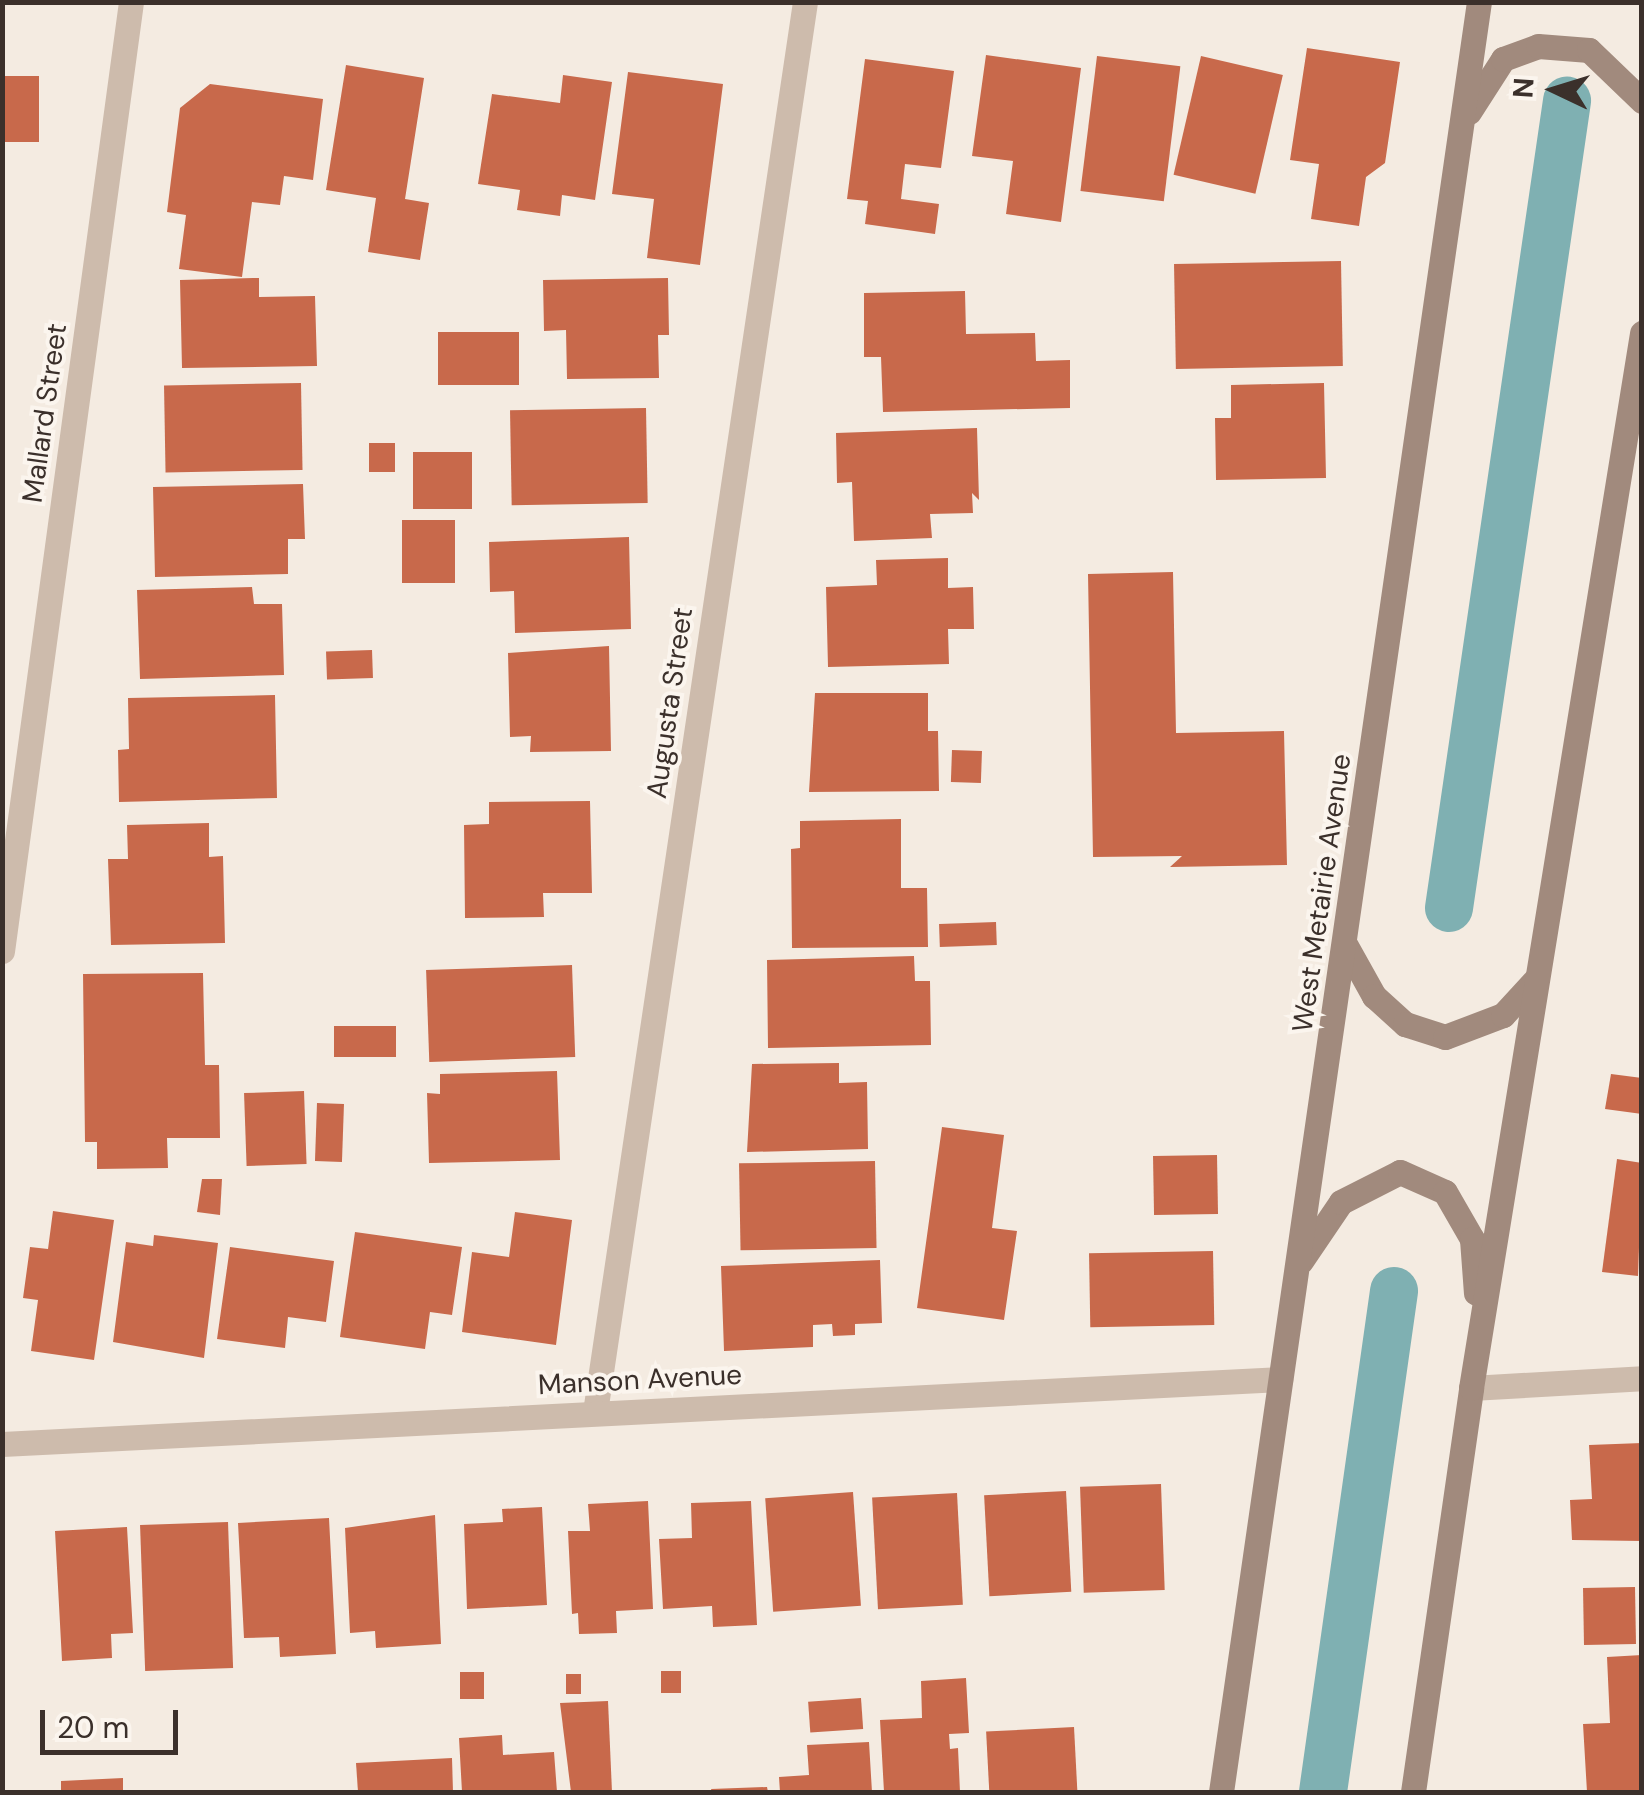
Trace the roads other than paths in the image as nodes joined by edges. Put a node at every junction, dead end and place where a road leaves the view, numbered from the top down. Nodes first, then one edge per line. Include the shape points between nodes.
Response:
1 (130, 2) edge
2 (806, 2) edge
3 (1479, 2) edge
4 (1642, 101) edge
5 (1462, 122) junction
6 (1642, 333) edge
7 (1345, 944) junction
8 (2, 950) edge
9 (1537, 977) junction
10 (1297, 1267) junction
11 (1480, 1338) junction
12 (1642, 1378) edge
13 (1280, 1379) junction
14 (1471, 1388) junction
15 (595, 1412) junction
16 (2, 1444) edge
17 (1221, 1792) edge
18 (1413, 1792) edge

1 - 8 street, Mallard Street
2 - 15 street, Augusta Street
3 - 5 main road, West Metairie Avenue
4 - 5 main road via 1589,50 1538,46 1503,59
5 - 7 main road, West Metairie Avenue
6 - 9 main road
7 - 9 main road via 1374,996 1405,1024 1445,1036 1503,1015
7 - 10 main road, West Metairie Avenue
9 - 11 main road
10 - 11 main road via 1341,1202 1400,1172 1445,1192 1472,1239
10 - 13 main road, West Metairie Avenue
11 - 14 main road
12 - 14 street
13 - 15 street, Manson Avenue
13 - 17 main road, West Metairie Avenue
14 - 18 main road
15 - 16 street, Manson Avenue

